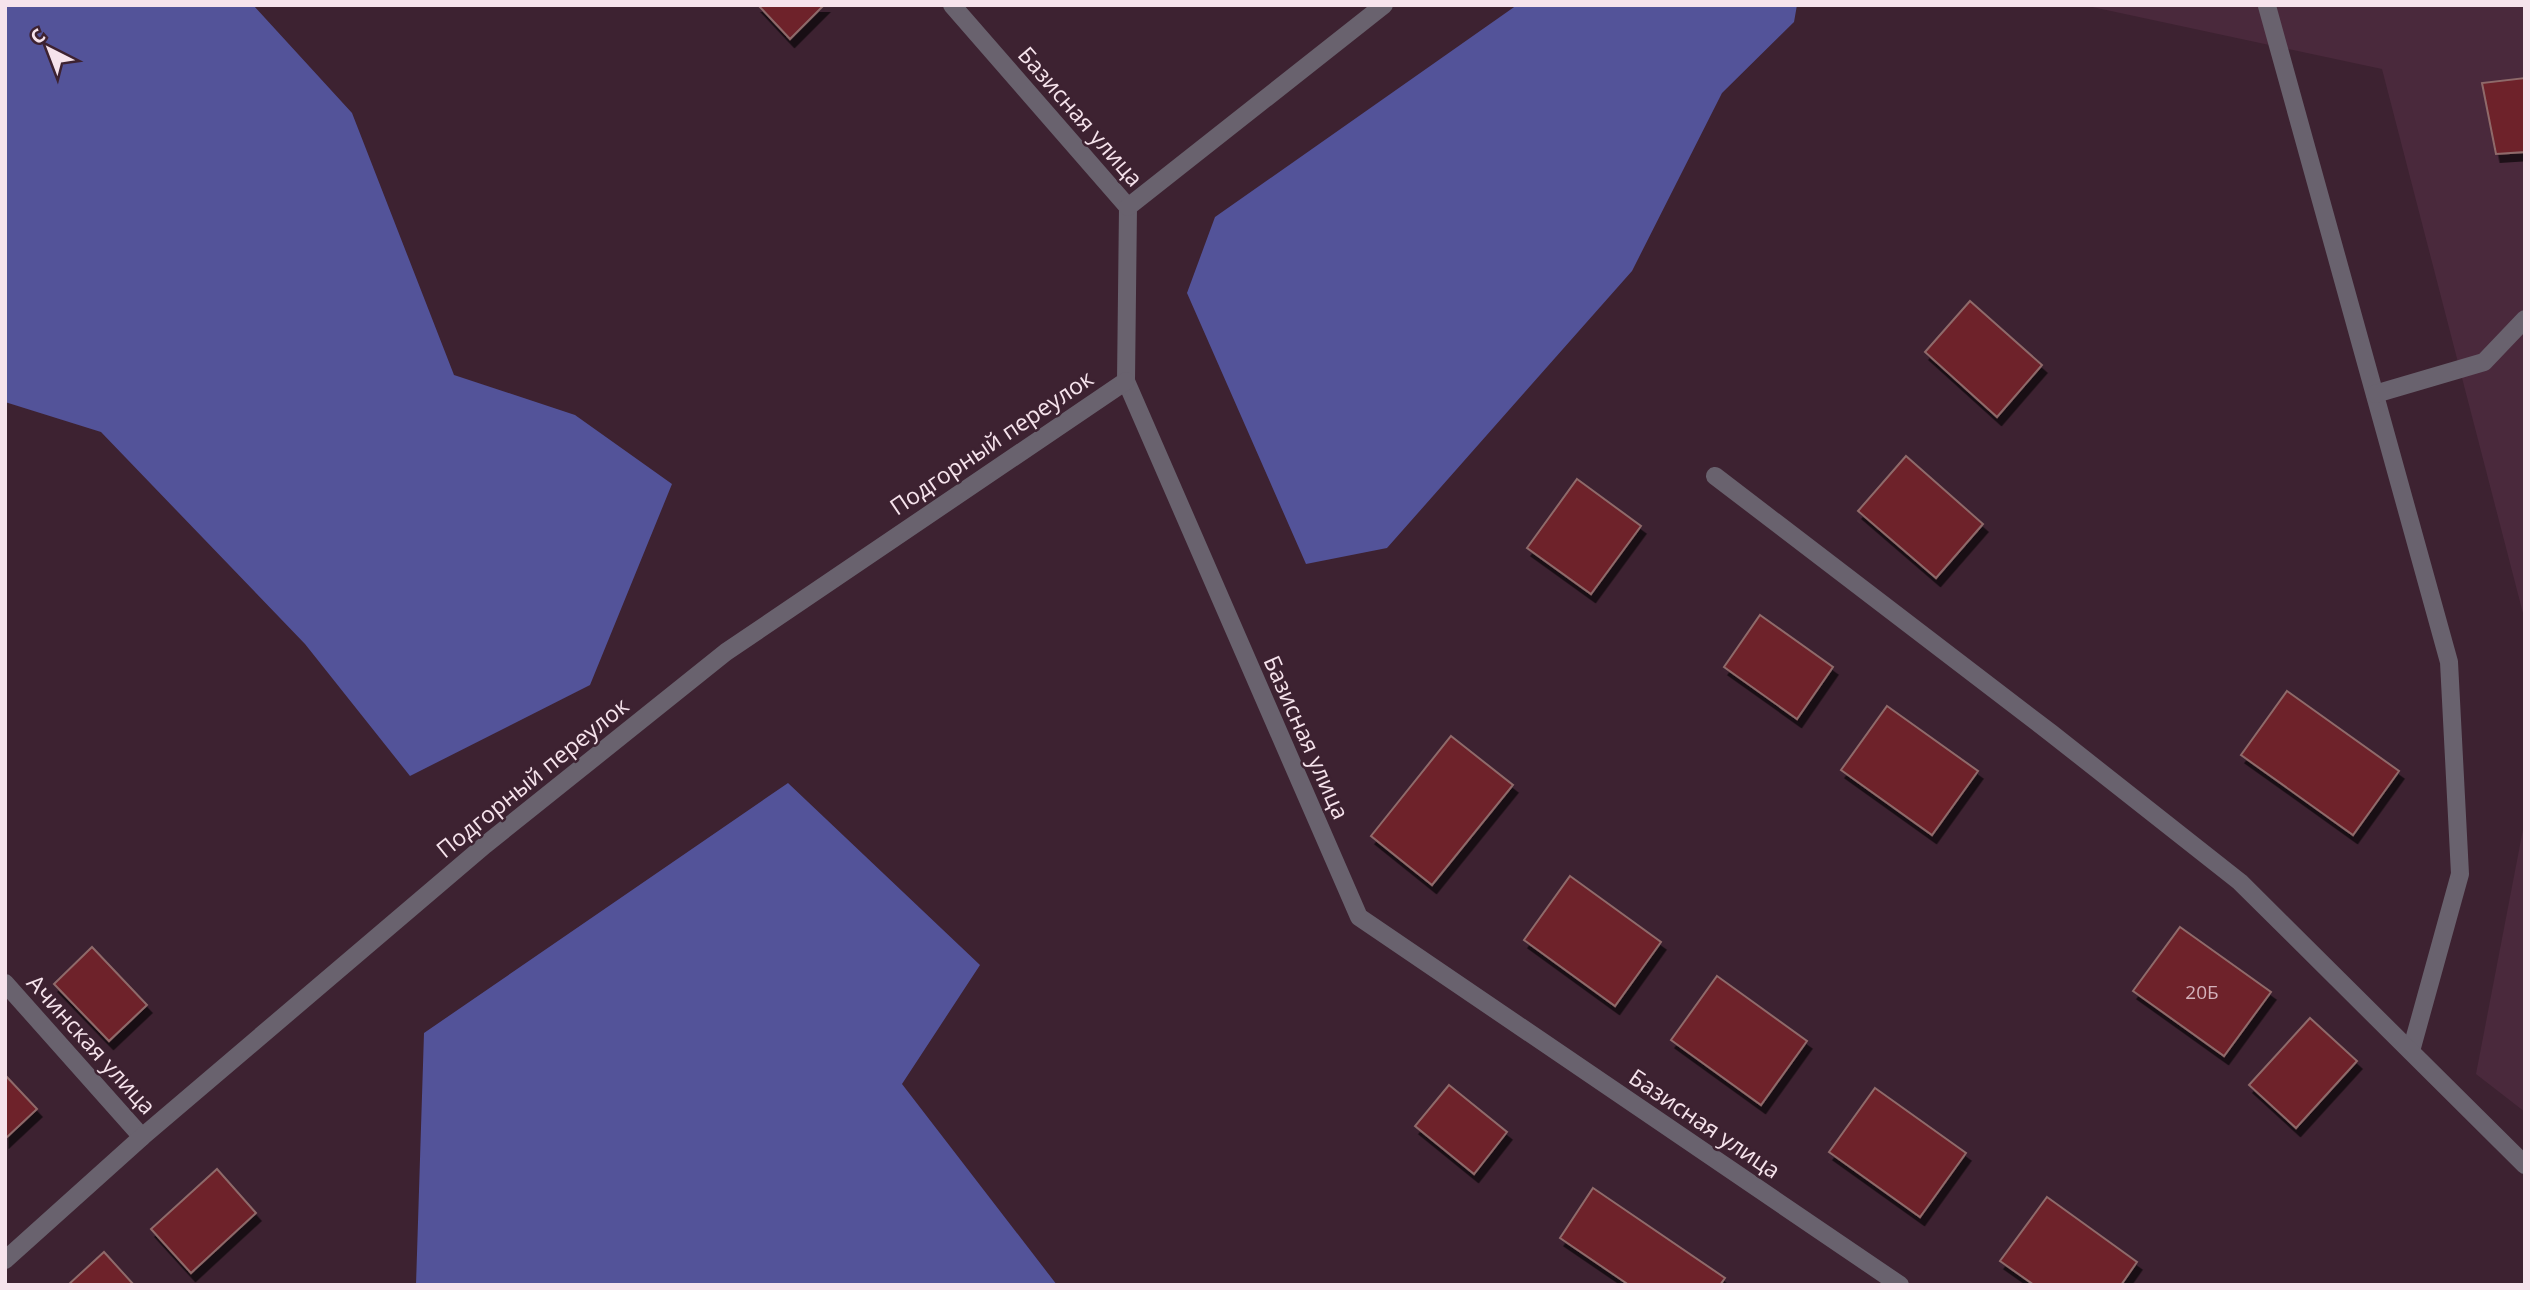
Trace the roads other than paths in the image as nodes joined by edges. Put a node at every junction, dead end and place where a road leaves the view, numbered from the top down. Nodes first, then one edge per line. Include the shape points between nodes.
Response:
1 (952, 5) edge
2 (1384, 5) edge
3 (2267, 6) edge
4 (1128, 207) junction
5 (2525, 319) edge
6 (1126, 381) junction
7 (2375, 394) junction
8 (1715, 476) dead end
9 (5, 983) edge
10 (2410, 1051) junction
11 (142, 1137) junction
12 (2525, 1165) edge
13 (5, 1260) edge
14 (1900, 1285) edge

1 - 4 street, Базисная улица
2 - 4 street
3 - 7 street
4 - 6 street, Базисная улица
5 - 7 street via 2484,362
6 - 11 street, Подгорный переулок via 726,652 485,845
6 - 14 street, Базисная улица via 1359,917
7 - 10 street via 2449,662 2460,874
8 - 10 street via 2240,882
9 - 11 street, Ачинская улица
10 - 12 street
11 - 13 street, Подгорный переулок

